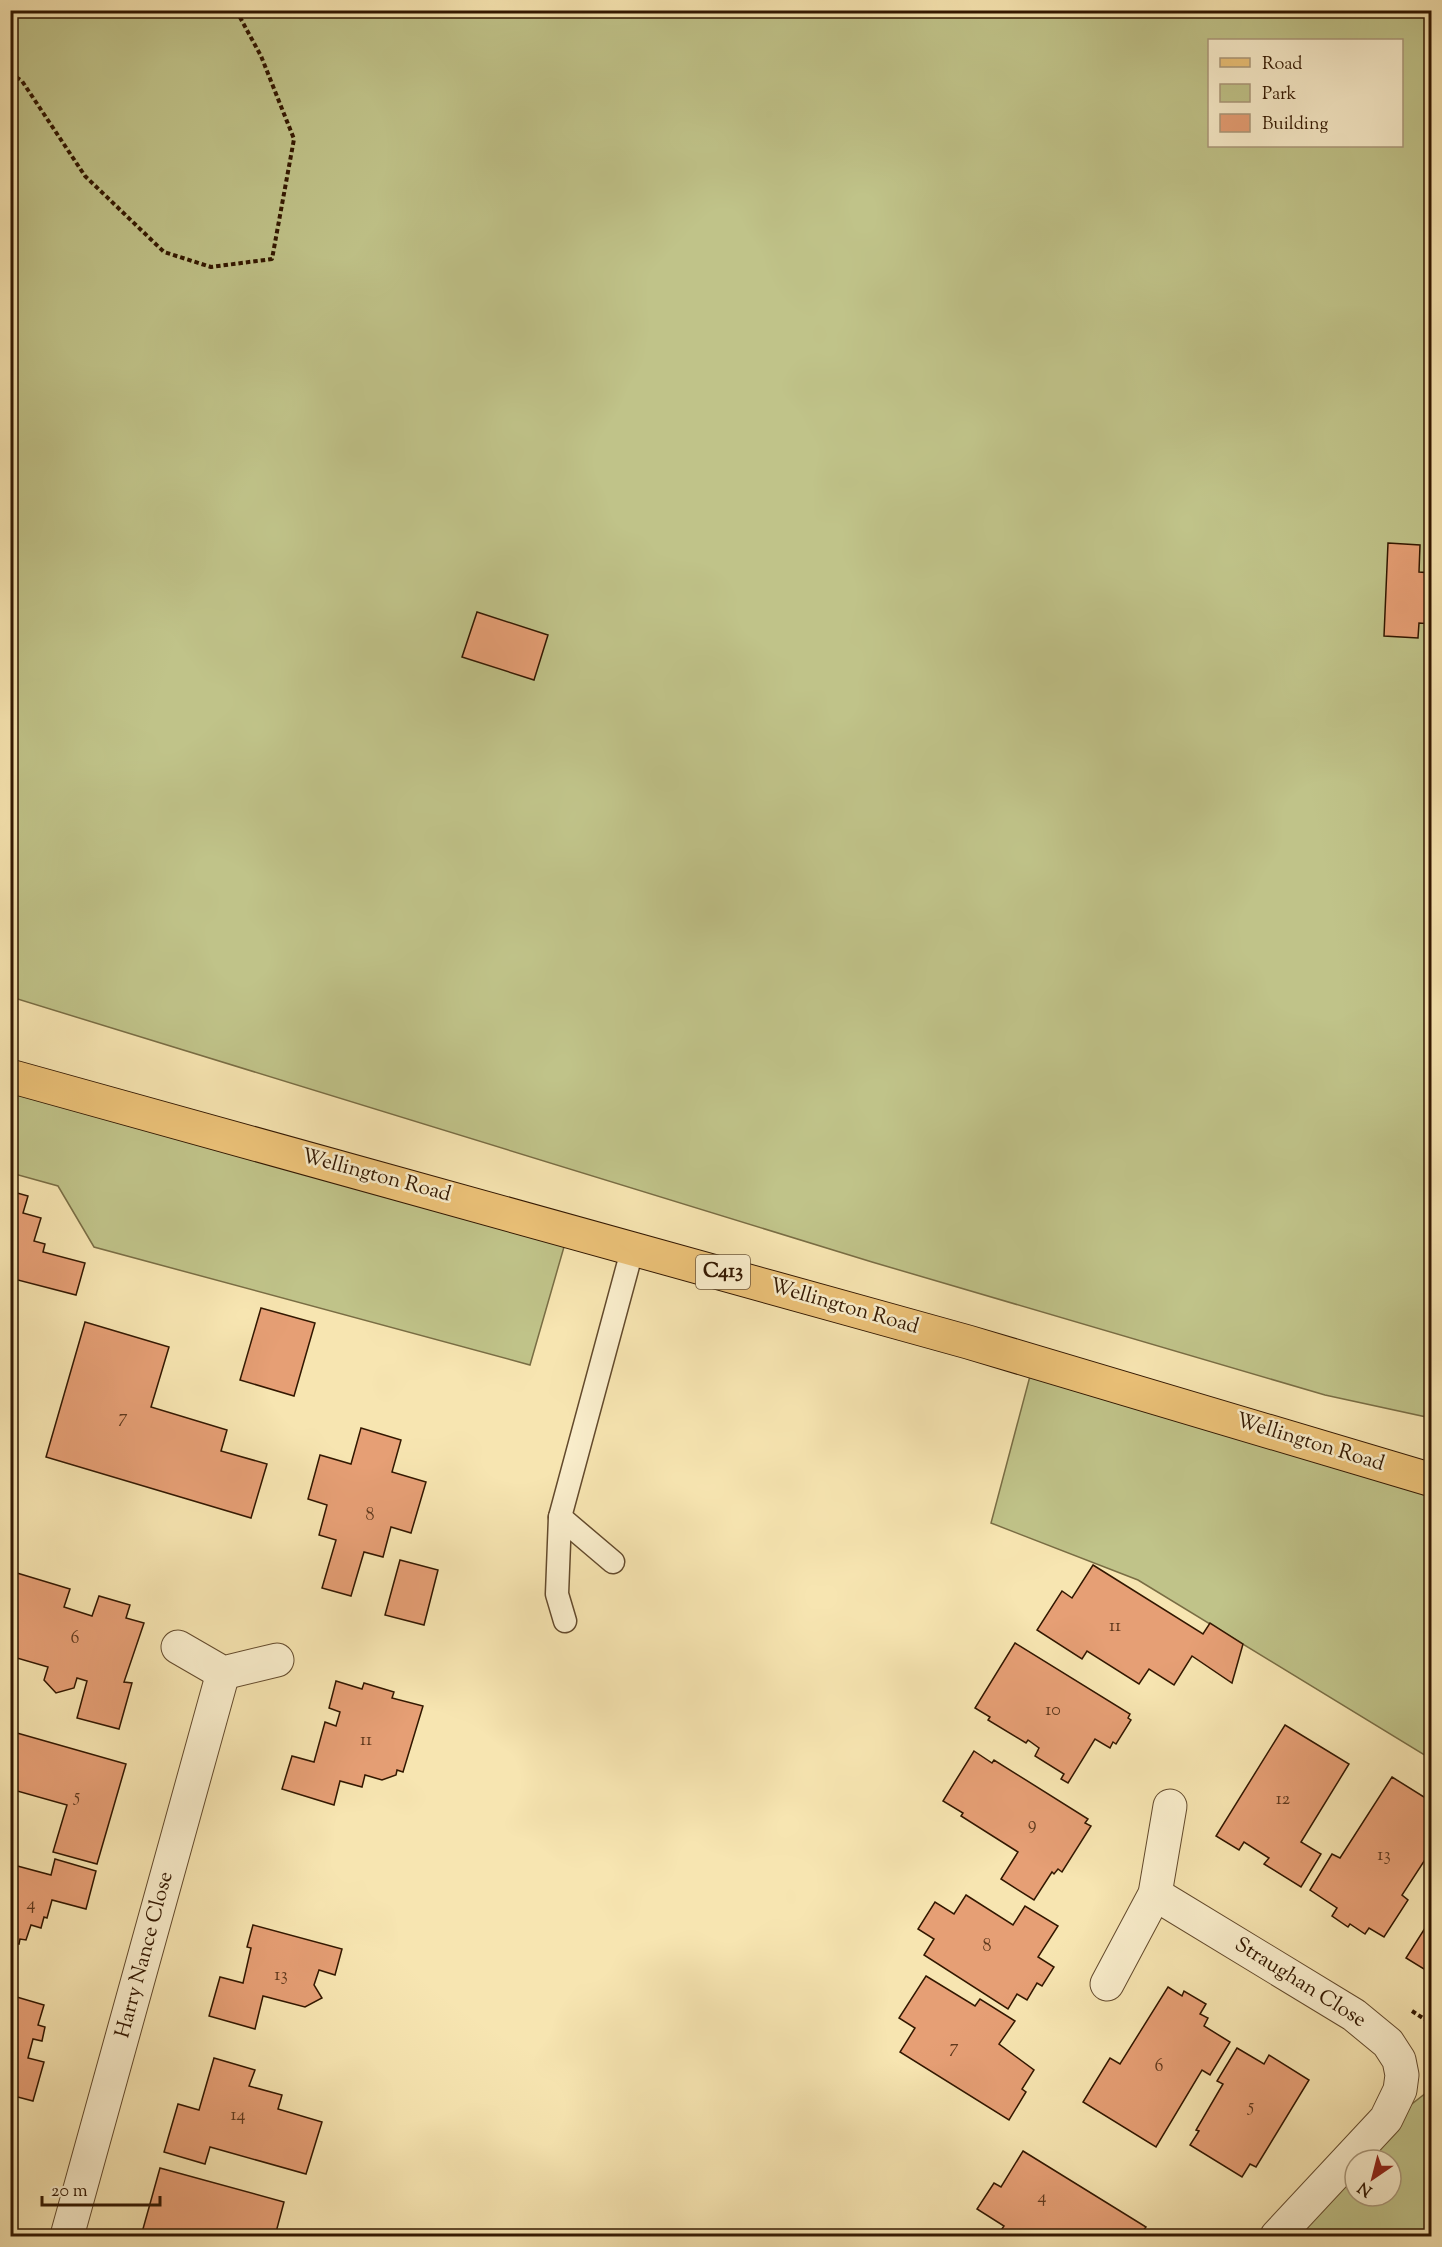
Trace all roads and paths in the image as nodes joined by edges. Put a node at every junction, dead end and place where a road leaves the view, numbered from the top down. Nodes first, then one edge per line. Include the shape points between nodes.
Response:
1 (236, 10) edge
2 (10, 73) edge
3 (10, 1076) edge
4 (633, 1247) junction
5 (1431, 1480) edge
6 (560, 1517) junction
7 (613, 1562) dead end
8 (565, 1621) dead end
9 (178, 1647) dead end
10 (277, 1660) dead end
11 (223, 1672) junction
12 (1170, 1806) dead end
13 (1155, 1894) junction
14 (1107, 1984) dead end
15 (1431, 2222) edge
16 (67, 2236) edge
17 (1277, 2236) edge
18 (1423, 2236) edge

1 - 2 path via 261,56 294,139 272,259 211,267 164,252 85,176 22,81
3 - 4 main road, Wellington Road / C413
4 - 5 main road, Wellington Road / C413
4 - 6 lane
6 - 7 lane
6 - 8 lane via 557,1594
9 - 11 street
10 - 11 street
11 - 16 street, Harry Nance Close
12 - 13 street
13 - 14 street
13 - 17 street, Straughan Close via 1354,2015 1388,2043 1399,2060 1400,2090 1386,2119
15 - 18 path

